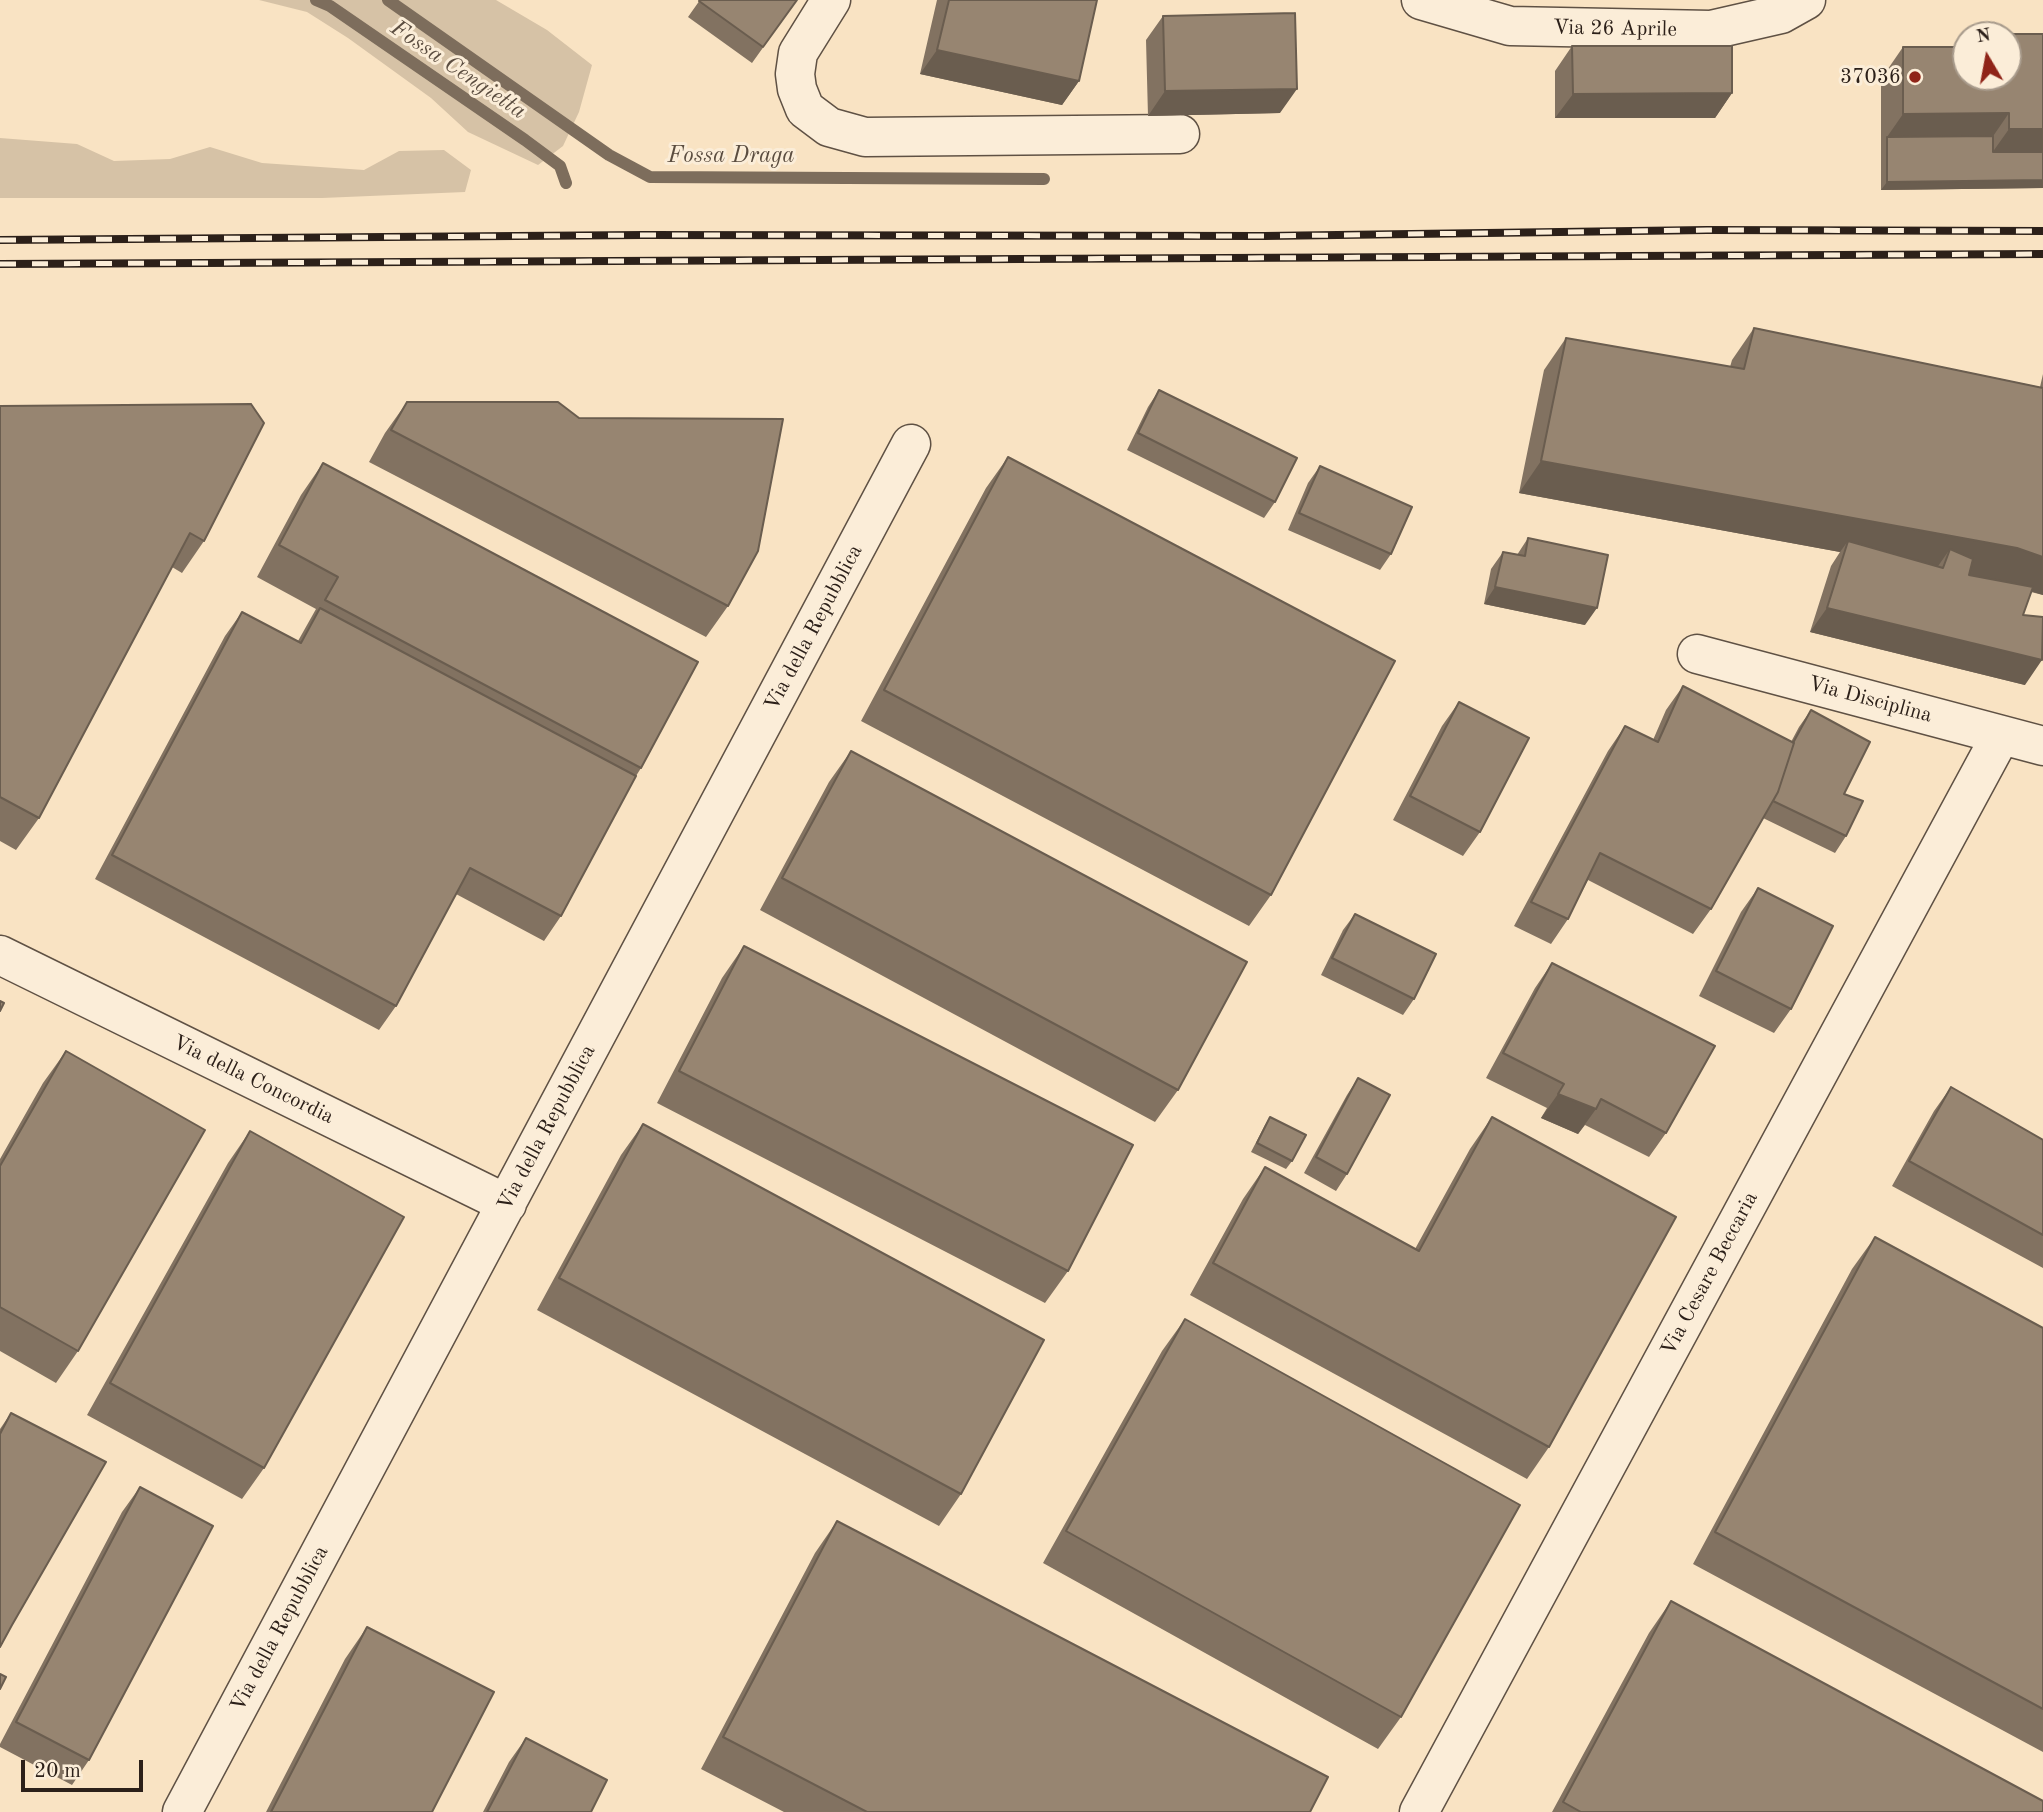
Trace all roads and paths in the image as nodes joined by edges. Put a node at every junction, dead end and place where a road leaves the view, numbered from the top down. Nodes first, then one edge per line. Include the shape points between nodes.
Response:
1 (831, 0) edge
2 (1421, 0) edge
3 (1806, 0) edge
4 (1180, 134) dead end
5 (911, 444) dead end
6 (1697, 654) dead end
7 (2001, 735) junction
8 (2043, 746) edge
9 (0, 955) edge
10 (507, 1204) junction
11 (182, 1812) edge
12 (1419, 1812) edge

1 - 4 street via 798,53 795,74 805,109 829,127 865,137
2 - 3 street, Via 26 Aprile via 1510,26 1711,30 1781,14
5 - 10 street, Via della Repubblica
6 - 7 street, Via Disciplina
7 - 8 street, Via Disciplina
7 - 12 street, Via Cesare Beccaria
9 - 10 street, Via della Concordia
10 - 11 street, Via della Repubblica

